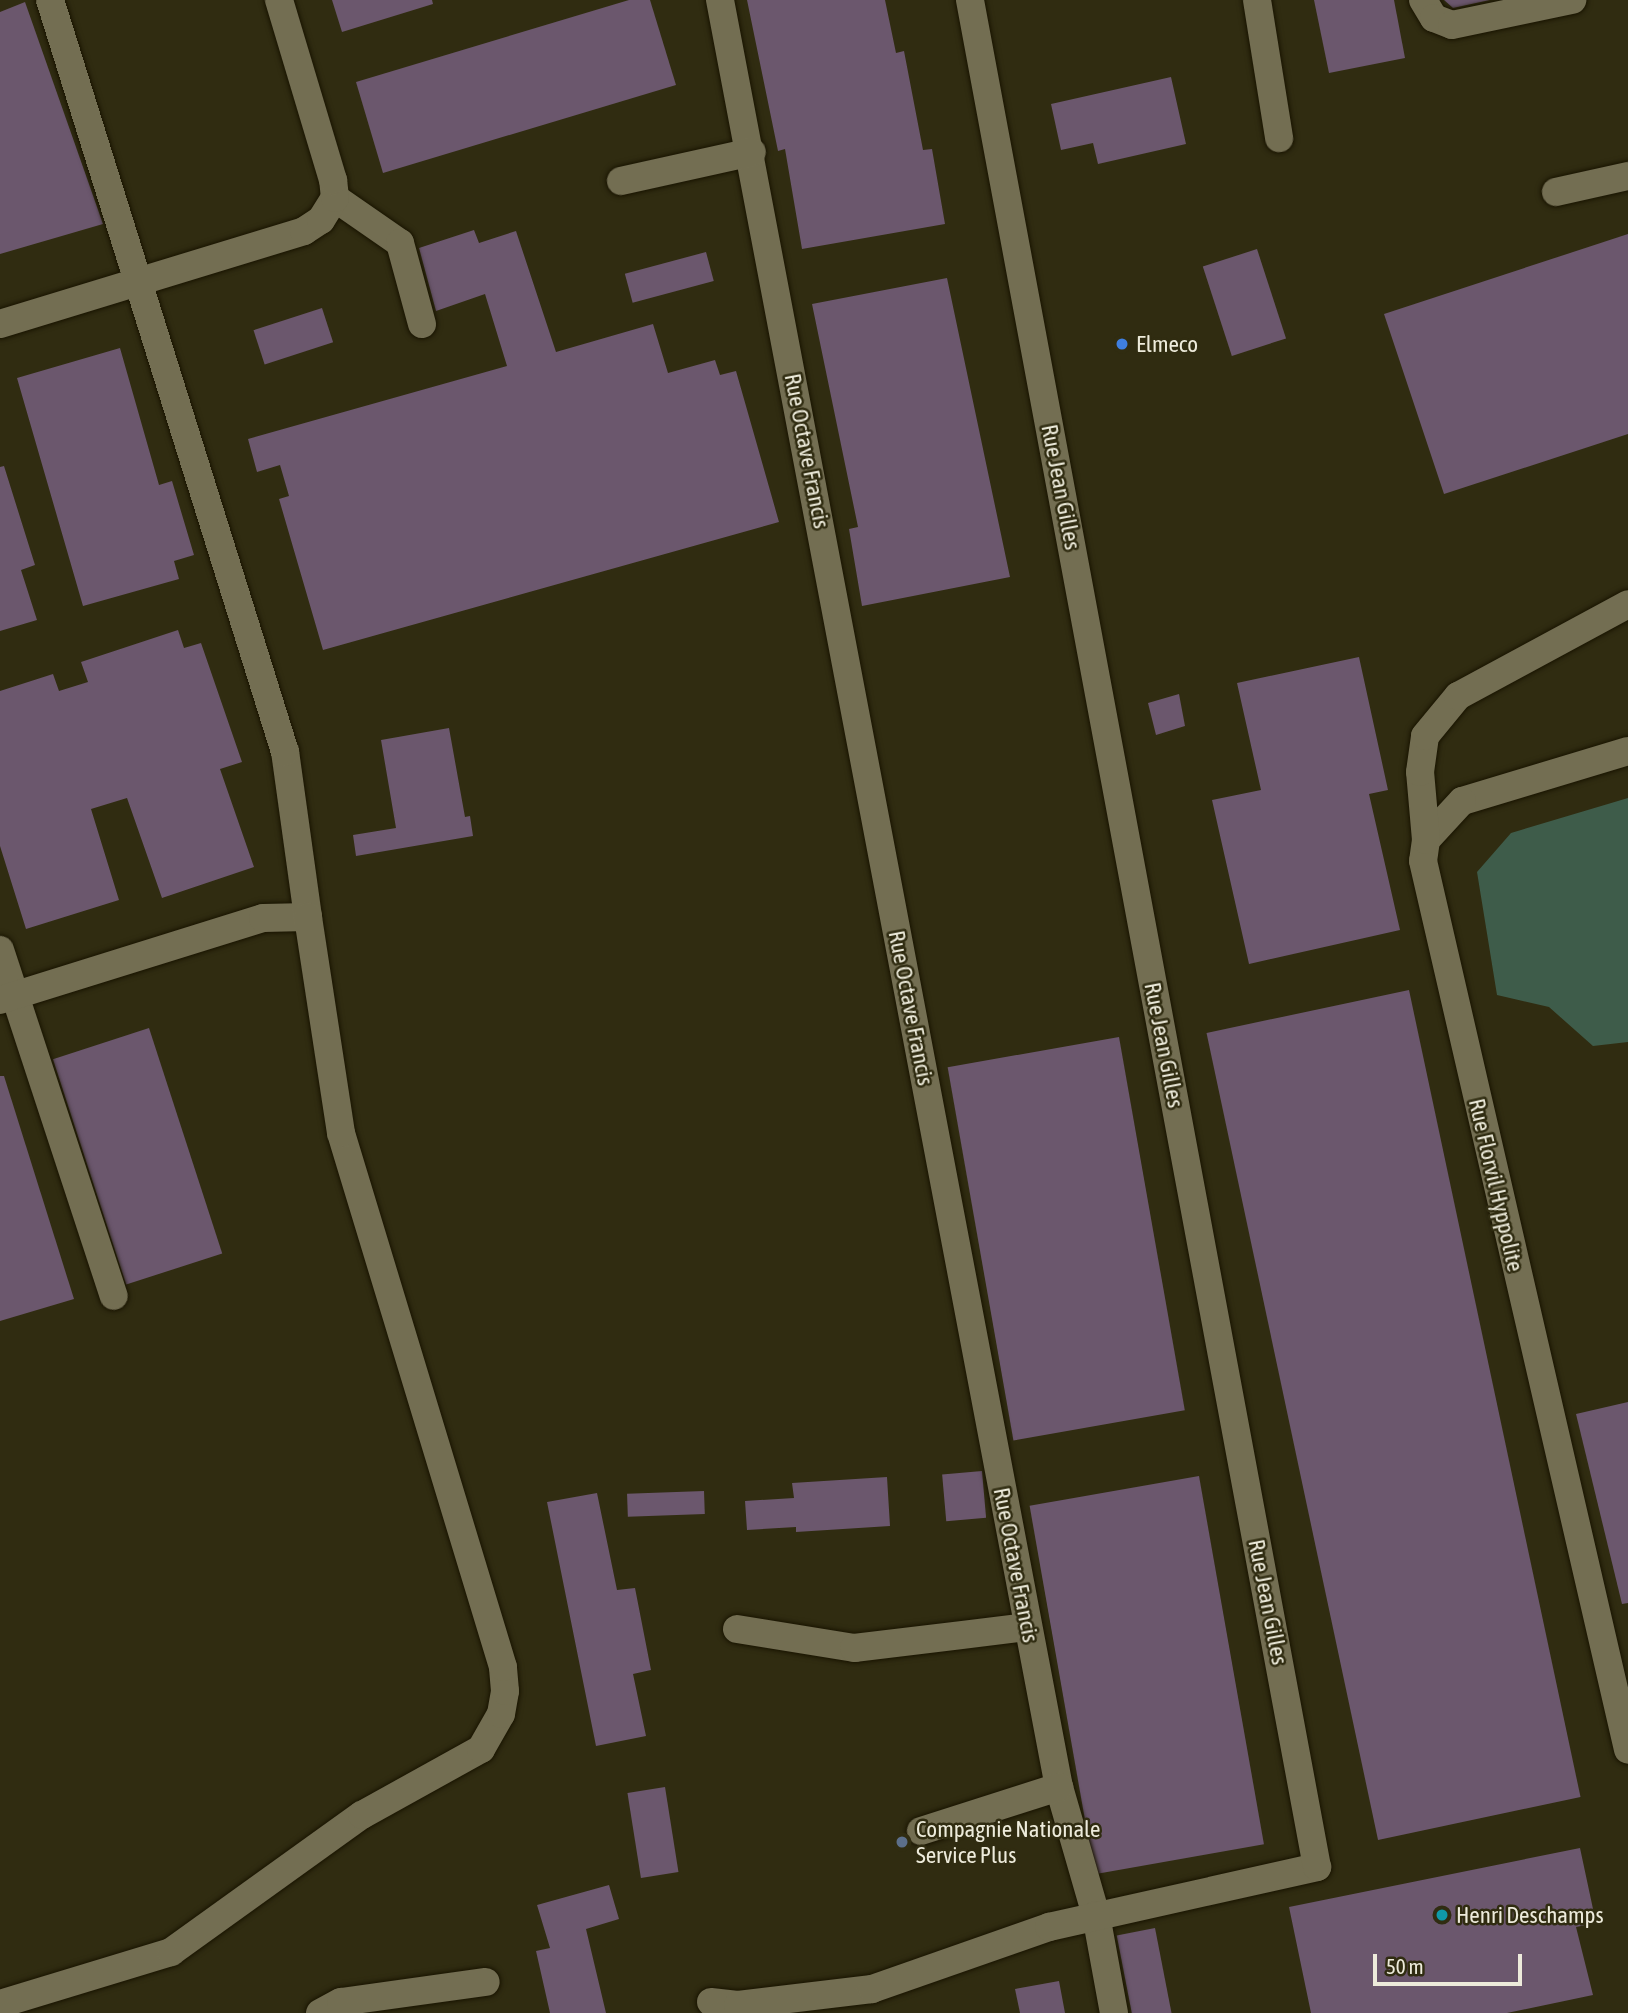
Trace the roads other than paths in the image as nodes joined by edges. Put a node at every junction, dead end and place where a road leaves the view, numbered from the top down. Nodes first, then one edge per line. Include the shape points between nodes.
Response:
1 (50, 0) edge
2 (279, 0) edge
3 (720, 0) edge
4 (970, 0) edge
5 (1257, 0) edge
6 (1423, 0) edge
7 (1572, 0) edge
8 (1508, 6) edge
9 (1279, 138) dead end
10 (752, 152) junction
11 (1628, 176) edge
12 (621, 181) dead end
13 (1556, 192) dead end
14 (335, 198) junction
15 (139, 281) junction
16 (0, 324) edge
17 (422, 324) dead end
18 (1628, 604) edge
19 (1628, 751) edge
20 (1426, 840) junction
21 (308, 917) junction
22 (0, 950) edge
23 (6, 998) edge
24 (114, 1296) dead end
25 (1028, 1627) junction
26 (737, 1629) dead end
27 (1628, 1750) edge
28 (1059, 1787) junction
29 (921, 1831) dead end
30 (1096, 1915) junction
31 (486, 1982) dead end
32 (875, 2001) edge
33 (711, 2002) dead end
34 (0, 2004) edge
35 (320, 2013) edge
36 (1114, 2013) edge

1 - 15 street
2 - 14 street
3 - 10 street, Rue Octave Francis
4 - 30 street, Rue Jean Gilles via 1317,1867
5 - 9 street
6 - 8 street via 1434,18 1452,25
7 - 8 street
10 - 12 street
10 - 25 street, Rue Octave Francis
11 - 13 street
14 - 15 street via 321,220 304,231
14 - 17 street via 400,243
15 - 16 street
15 - 21 street via 285,752
18 - 20 street, Rue Florvil Hyppolite via 1458,696 1425,736 1420,772
19 - 20 street via 1462,801
20 - 27 street, Rue Florvil Hyppolite via 1424,877
21 - 23 street via 263,918
21 - 34 street via 341,1133 503,1667 505,1691 500,1714 481,1749 362,1815 171,1952
22 - 23 street
23 - 24 street
25 - 26 street via 854,1648
25 - 28 street, Rue Octave Francis
28 - 29 street
28 - 30 street, Rue Octave Francis
30 - 32 street via 1049,1927
30 - 36 street, Rue Octave Francis
31 - 35 street via 341,2002
32 - 33 street

